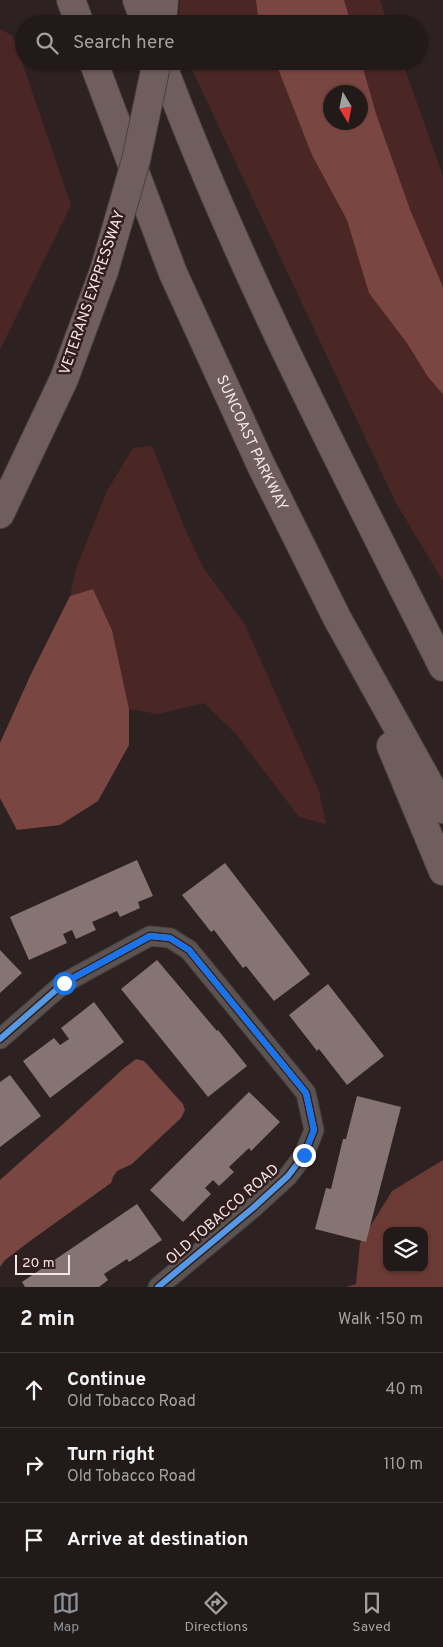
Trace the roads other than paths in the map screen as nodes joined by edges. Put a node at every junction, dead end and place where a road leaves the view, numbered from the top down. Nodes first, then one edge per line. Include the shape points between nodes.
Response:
1 (71, 0) edge
2 (138, 0) edge
3 (164, 0) edge
4 (77, 15) edge
5 (143, 15) edge
6 (163, 15) edge
7 (96, 70) edge
8 (157, 70) edge
9 (163, 70) edge
10 (0, 514) edge
11 (380, 543) junction
12 (337, 618) junction
13 (443, 642) edge
14 (443, 667) edge
15 (443, 809) edge
16 (443, 871) edge
17 (0, 1039) edge
18 (158, 1287) edge

1 - 4 highway
2 - 5 highway
3 - 6 highway
7 - 12 highway, SUNCOAST PARKWAY via 173,273 260,463
8 - 10 highway, VETERANS EXPRESSWAY, bridge via 136,160 104,271 64,379
9 - 11 highway via 207,180 271,322
11 - 13 highway
11 - 14 highway
12 - 15 highway, SUNCOAST PARKWAY
12 - 16 highway
17 - 18 street, OLD TOBACCO ROAD via 64,983 150,936 170,938 189,950 306,1093 314,1130 304,1155 288,1176

